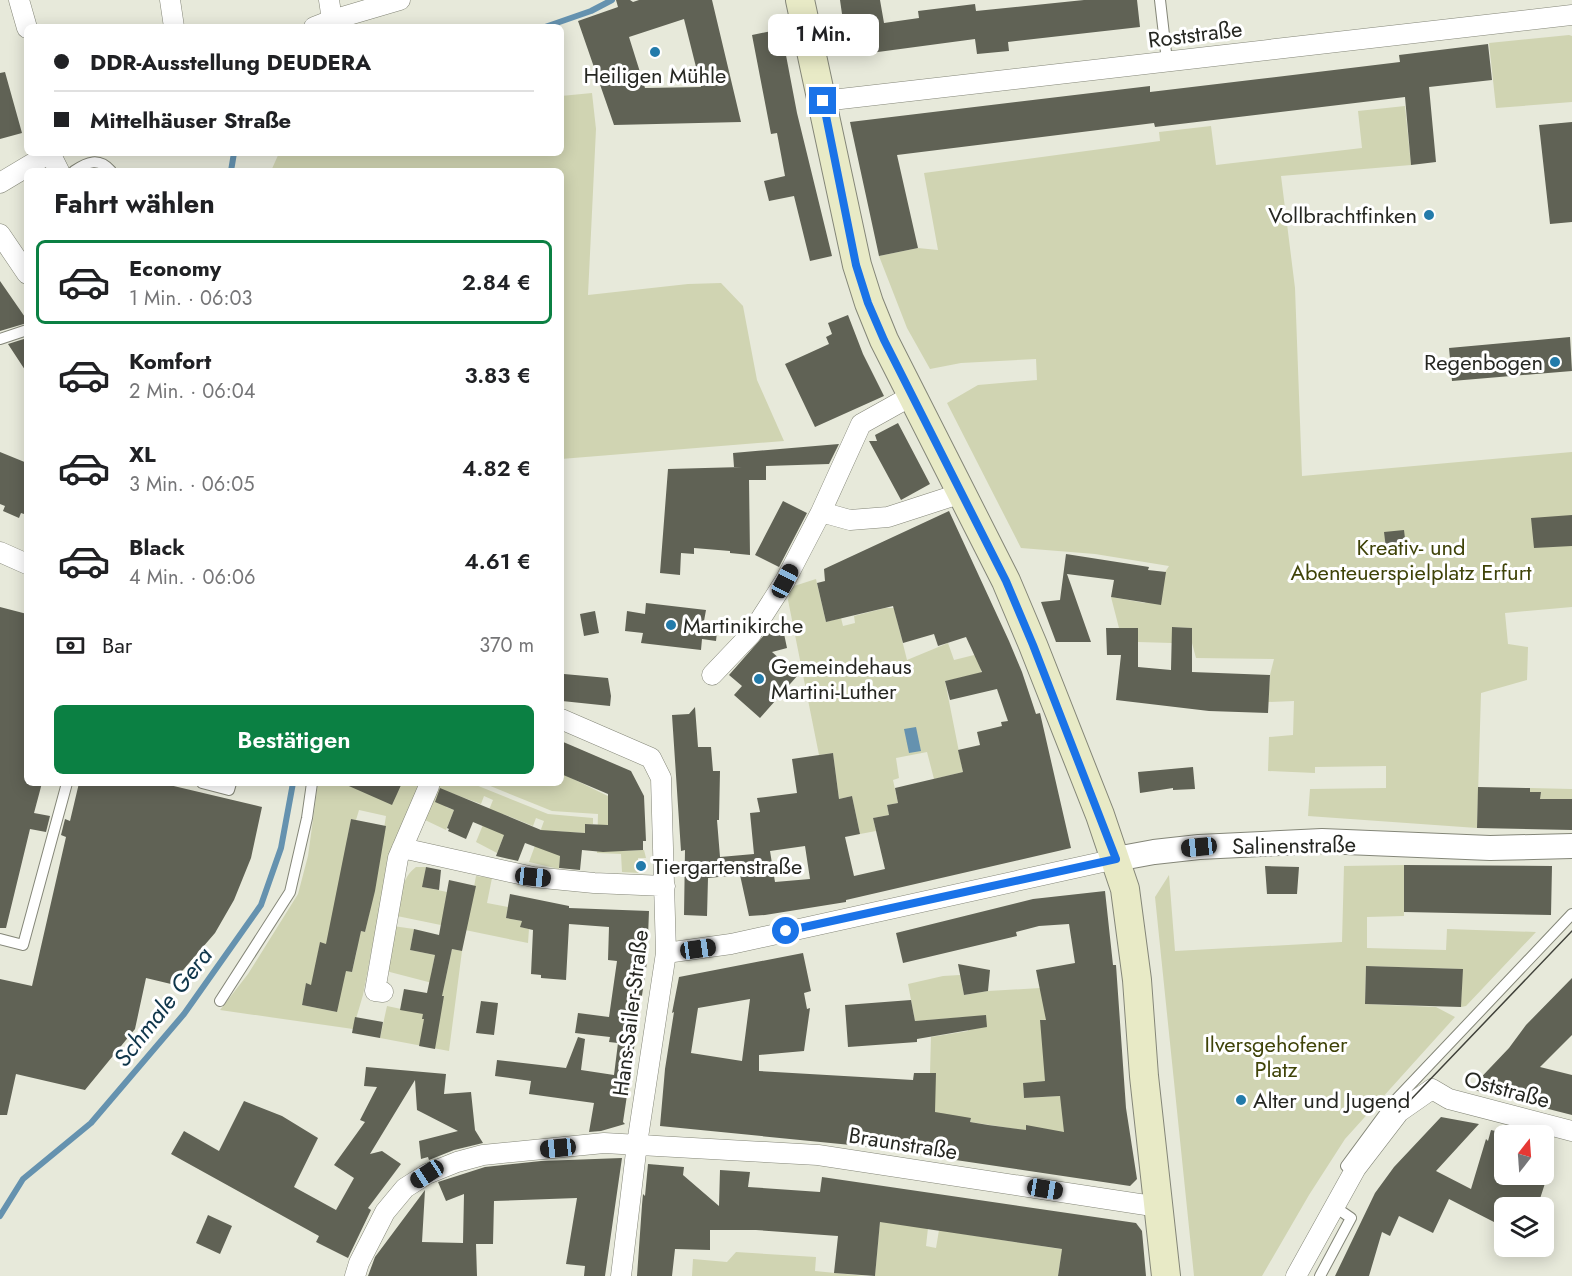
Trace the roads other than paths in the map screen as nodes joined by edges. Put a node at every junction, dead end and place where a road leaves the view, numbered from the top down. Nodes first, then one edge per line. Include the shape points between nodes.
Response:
1 (19, 0) edge
2 (170, 0) edge
3 (329, 0) edge
4 (400, 0) edge
5 (800, 0) edge
6 (1160, 0) edge
7 (1572, 15) edge
8 (323, 23) edge
9 (26, 24) edge
10 (174, 24) edge
11 (1167, 62) junction
12 (823, 101) junction
13 (45, 156) edge
14 (25, 168) edge
15 (79, 168) edge
16 (108, 168) edge
17 (24, 169) edge
18 (0, 183) edge
19 (0, 234) edge
20 (24, 270) edge
21 (24, 331) edge
22 (0, 339) edge
23 (913, 395) junction
24 (962, 493) junction
25 (821, 512) junction
26 (0, 552) edge
27 (24, 563) edge
28 (712, 675) dead end
29 (564, 720) edge
30 (66, 786) edge
31 (214, 786) edge
32 (230, 786) edge
33 (312, 786) edge
34 (429, 786) dead end
35 (1572, 846) edge
36 (402, 848) junction
37 (1116, 859) junction
38 (664, 886) junction
39 (1572, 914) edge
40 (0, 939) edge
41 (666, 953) junction
42 (383, 992) dead end
43 (220, 1001) dead end
44 (1572, 1131) edge
45 (637, 1144) junction
46 (1159, 1207) junction
47 (1335, 1207) junction
48 (355, 1276) edge
49 (621, 1276) edge
50 (1167, 1276) edge
51 (1285, 1276) edge
52 (1296, 1276) edge
53 (1320, 1276) edge

1 - 9 street
2 - 10 street
3 - 8 street
4 - 8 street
5 - 12 main road
6 - 11 lane
7 - 11 street, Roststraße
11 - 12 street, Roststraße
12 - 23 main road via 856,265 884,340
13 - 14 street
15 - 16 lane via 96,161
17 - 18 street
19 - 20 street
21 - 22 lane
23 - 24 main road
23 - 25 street via 861,424
24 - 25 street via 888,517 850,520
24 - 37 main road via 1033,645
25 - 28 street via 785,581 751,634
26 - 27 street
29 - 38 street, Hans-Sailer-Straße via 651,758 661,778
30 - 40 lane via 23,945
31 - 32 lane via 229,790
33 - 43 lane via 290,892
34 - 36 street
35 - 37 street, Salinenstraße via 1490,848 1322,841 1199,847
36 - 38 street via 533,877
36 - 42 street via 375,991
37 - 41 street, Salinenstraße via 731,945
37 - 46 main road via 1127,894
38 - 41 street, Hans-Sailer-Straße
39 - 51 lane via 1391,1106 1348,1162
41 - 45 street, Hans-Sailer-Straße
44 - 47 street, Oststraße via 1449,1099 1432,1089 1399,1112 1356,1168
45 - 46 street, Braunstraße via 818,1155
45 - 48 street, Braunstraße via 604,1143 483,1155 427,1174 405,1188 385,1212
45 - 49 street, Hans-Sailer-Straße
46 - 50 main road
47 - 52 street
47 - 53 lane via 1351,1218

